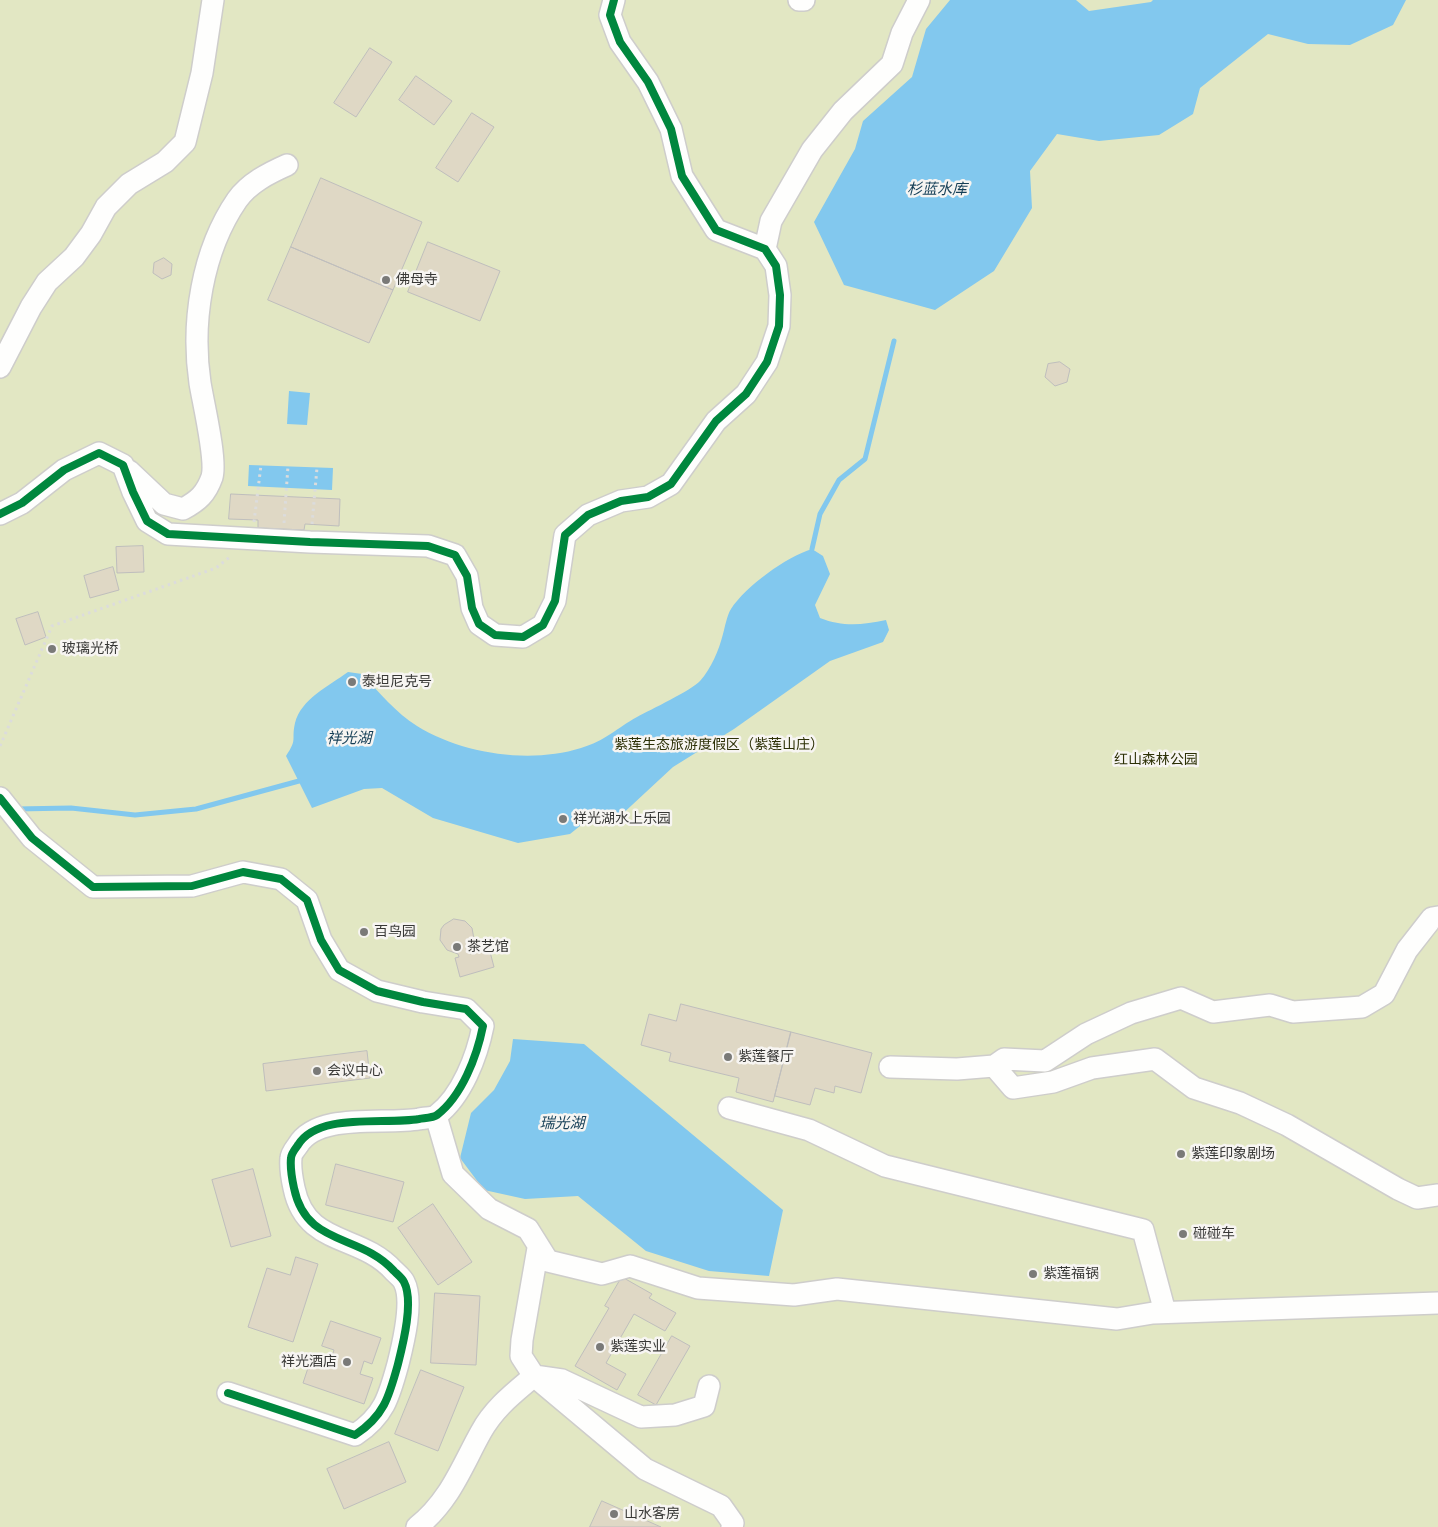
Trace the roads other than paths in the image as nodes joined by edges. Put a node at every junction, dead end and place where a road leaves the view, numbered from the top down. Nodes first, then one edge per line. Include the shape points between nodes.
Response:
1 (213, 0) edge
2 (614, 0) edge
3 (798, 0) edge
4 (804, 0) edge
5 (919, 0) edge
6 (287, 165) dead end
7 (765, 249) junction
8 (0, 367) edge
9 (124, 465) junction
10 (0, 514) edge
11 (0, 798) edge
12 (1438, 916) edge
13 (994, 1066) junction
14 (890, 1067) dead end
15 (729, 1108) dead end
16 (436, 1116) junction
17 (1438, 1195) edge
18 (538, 1248) junction
19 (1438, 1303) edge
20 (1165, 1312) junction
21 (534, 1376) junction
22 (709, 1386) dead end
23 (228, 1394) dead end
24 (418, 1527) edge
25 (732, 1527) edge

1 - 8 street via 202,73 185,142 165,162 129,184 106,207 74,257 47,282 30,307
2 - 7 street via 610,16 620,42 648,82 671,129 682,176 716,230
3 - 4 street
5 - 7 street via 902,33 892,64 843,111 812,150 771,221
6 - 9 street via 265,175 238,198 221,228 206,268 197,320 200,380 213,475 202,499 183,508 164,504
7 - 9 street via 776,266 780,295 779,326 767,362 746,394 716,421 671,484 648,497 621,501 588,515 565,535 555,601 543,625 523,637 496,635 479,624 472,608 467,576 455,555 428,546 168,534 147,520
9 - 10 street via 99,453 64,470 22,503
11 - 16 street via 32,838 93,887 192,886 243,872 281,879 307,900 321,940 339,970 377,991 466,1009 483,1026 479,1045 468,1073
12 - 13 street via 1432,918 1407,950 1384,994 1362,1008 1293,1012 1270,1005 1213,1012 1181,998 1131,1013 1086,1034 1046,1061 1004,1059
13 - 14 street via 957,1069
13 - 17 street via 1013,1088 1053,1082 1092,1068 1155,1059 1194,1088 1240,1103 1287,1124 1398,1189 1417,1198
15 - 20 street via 809,1130 885,1166 1143,1230
16 - 18 street via 453,1174 489,1209 528,1228
16 - 23 street via 398,1123 336,1123 316,1128 302,1138 291,1156 298,1206 311,1224 330,1236 363,1248 388,1264 404,1282 407,1303 405,1337 387,1403 371,1425 355,1436
18 - 20 street via 548,1260 602,1274 630,1266 698,1288 794,1295 837,1289 1117,1319
18 - 21 street via 521,1356
19 - 20 street
21 - 22 street via 562,1380 641,1417 675,1416 704,1406
21 - 24 street via 500,1404 481,1430 446,1498
21 - 25 street via 645,1469 721,1506 733,1523

